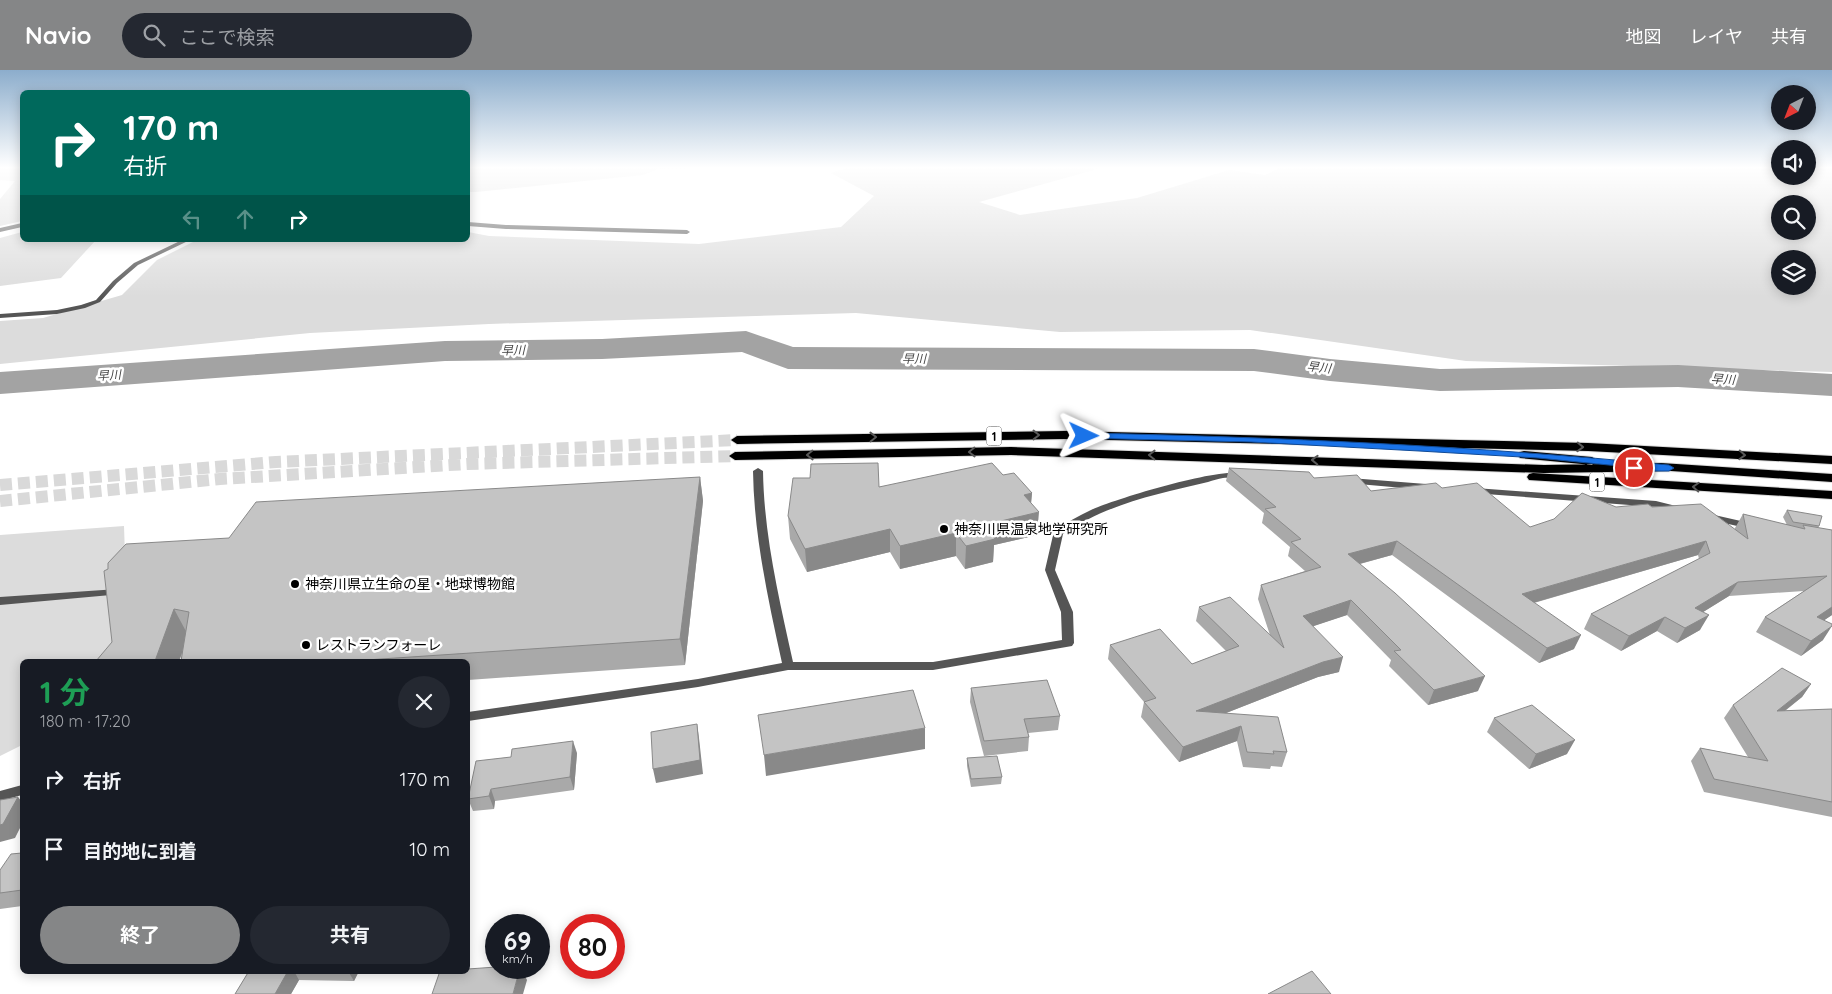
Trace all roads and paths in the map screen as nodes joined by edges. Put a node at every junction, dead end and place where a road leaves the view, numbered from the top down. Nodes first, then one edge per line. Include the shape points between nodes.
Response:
1 (470, 224) edge
2 (20, 225) edge
3 (0, 230) edge
4 (688, 232) dead end
5 (183, 242) edge
6 (0, 316) edge
7 (1251, 439) junction
8 (737, 440) tunnel mouth
9 (735, 456) tunnel mouth
10 (1832, 460) edge
11 (1363, 462) junction
12 (1669, 468) junction
13 (758, 471) dead end
14 (1254, 476) edge
15 (1832, 478) edge
16 (1342, 481) edge
17 (1438, 488) edge
18 (1468, 490) edge
19 (1832, 496) edge
20 (1684, 511) edge
21 (1702, 515) edge
22 (1758, 528) edge
23 (118, 592) edge
24 (0, 601) edge
25 (788, 666) junction
26 (470, 717) edge
27 (20, 791) edge
28 (0, 796) edge

1 - 4 street via 506,228
2 - 3 street
5 - 6 street via 136,264 98,301 57,312
8 -> 7 highway, 1 via 1045,435
7 -> 10 highway, 1 via 1588,447
7 - 12 highway, 1 via 1538,455
11 -> 9 highway, 1 via 1011,451
11 - 12 highway, 1 via 1544,469
19 -> 11 highway, 1 via 1589,481
12 - 15 highway, 1
13 - 25 street via 758,500 768,566
14 - 25 street via 1224,474 1124,502 1075,520 1058,533 1050,570 1067,612 1068,643 933,666
16 - 17 street
18 - 20 street via 1656,504
21 - 22 street
23 - 24 street
25 - 26 street via 689,685
27 - 28 street

